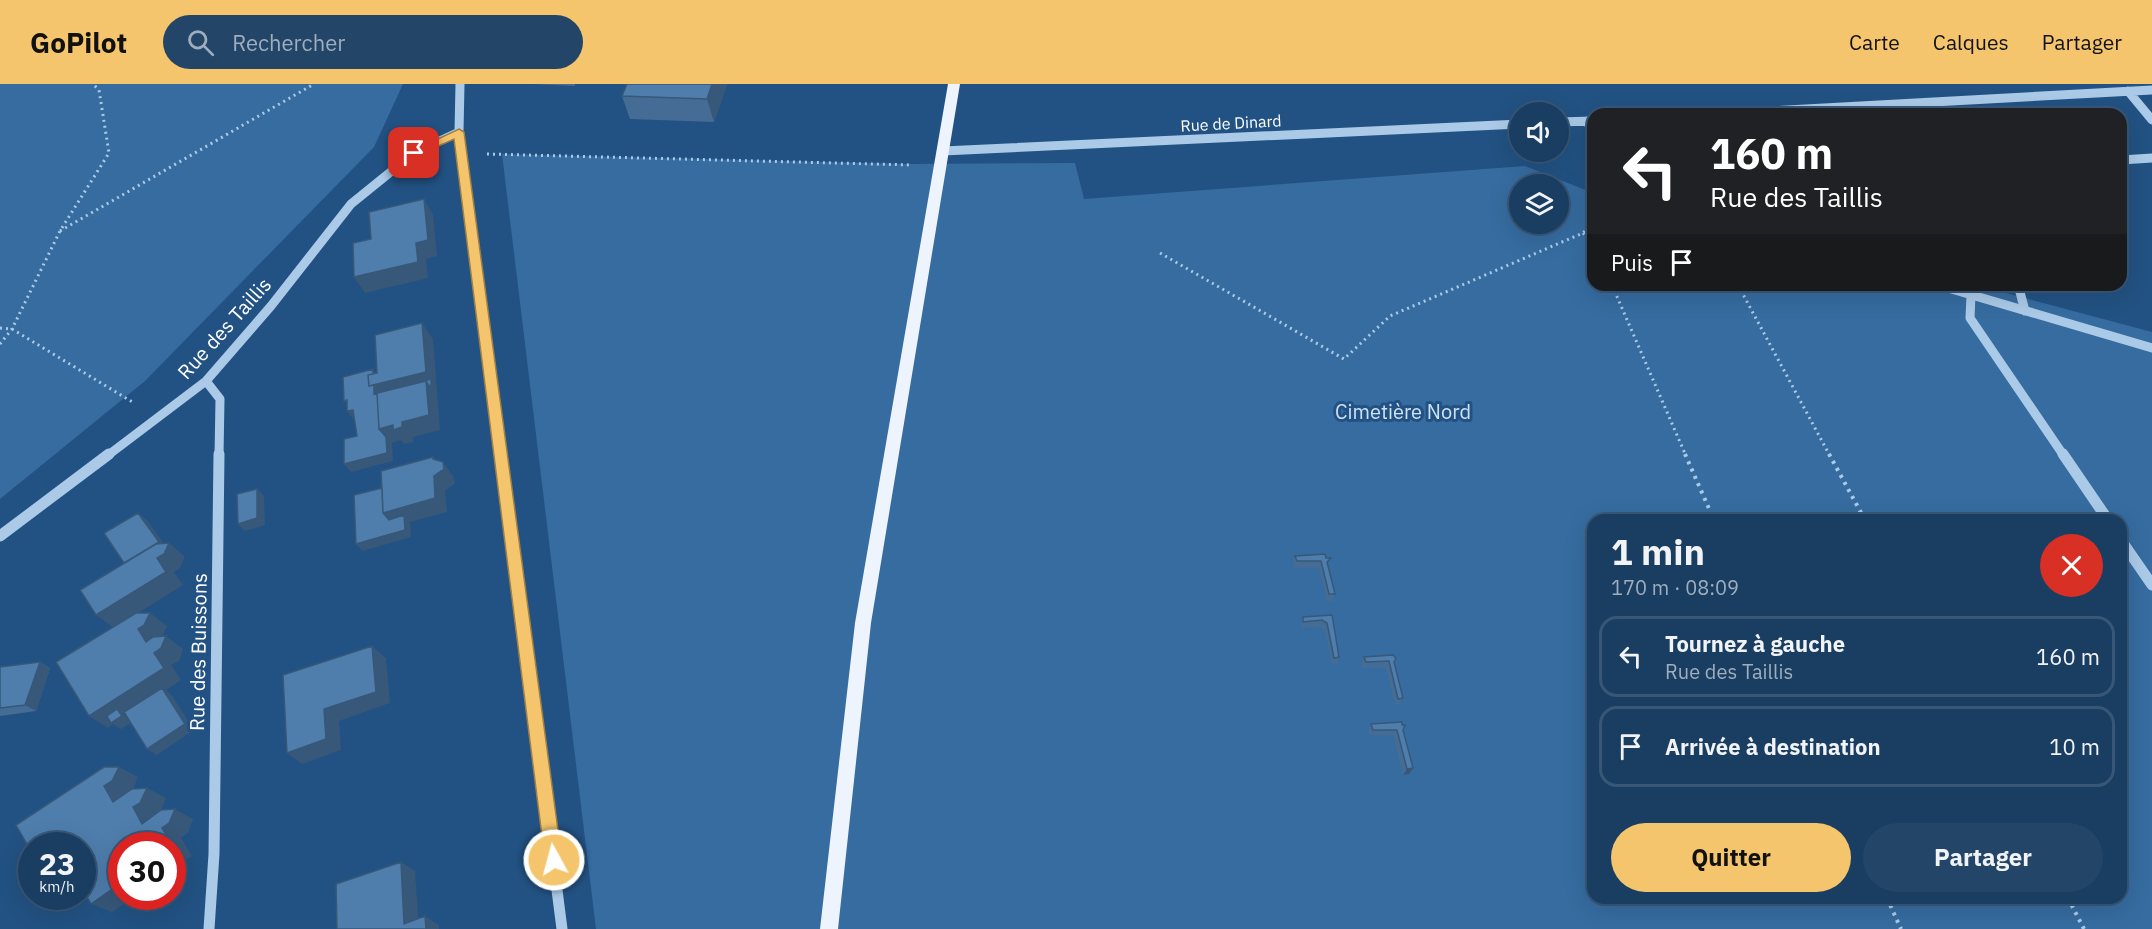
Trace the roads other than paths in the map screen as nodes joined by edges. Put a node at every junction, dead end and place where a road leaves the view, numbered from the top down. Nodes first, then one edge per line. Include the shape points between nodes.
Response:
1 (460, 84) edge
2 (954, 84) edge
3 (2152, 90) edge
4 (2128, 91) junction
5 (1821, 108) edge
6 (2152, 120) edge
7 (1587, 121) edge
8 (1569, 122) edge
9 (1509, 125) edge
10 (459, 132) junction
11 (942, 158) junction
12 (2152, 158) edge
13 (2127, 160) edge
14 (1958, 291) edge
15 (2019, 291) edge
16 (1971, 295) junction
17 (2025, 310) junction
18 (2152, 348) edge
19 (206, 381) junction
20 (2104, 514) edge
21 (0, 536) edge
22 (2127, 549) edge
23 (2152, 585) edge
24 (209, 929) edge
25 (562, 929) edge
26 (829, 929) edge

1 - 10 street
2 - 11 main road
3 - 4 street
4 - 5 street
4 - 6 street
7 - 8 street
9 - 11 street, Rue de Dinard
10 - 19 street, Rue des Taillis via 414,153 351,204
10 - 25 street
11 - 26 main road via 863,622
12 - 13 street
14 - 16 street
15 - 17 street
16 - 17 street
16 - 20 street via 1970,318
17 - 18 street
19 - 21 street, Rue des Taillis
19 - 24 street, Rue des Buissons via 219,399 214,854
22 - 23 street

